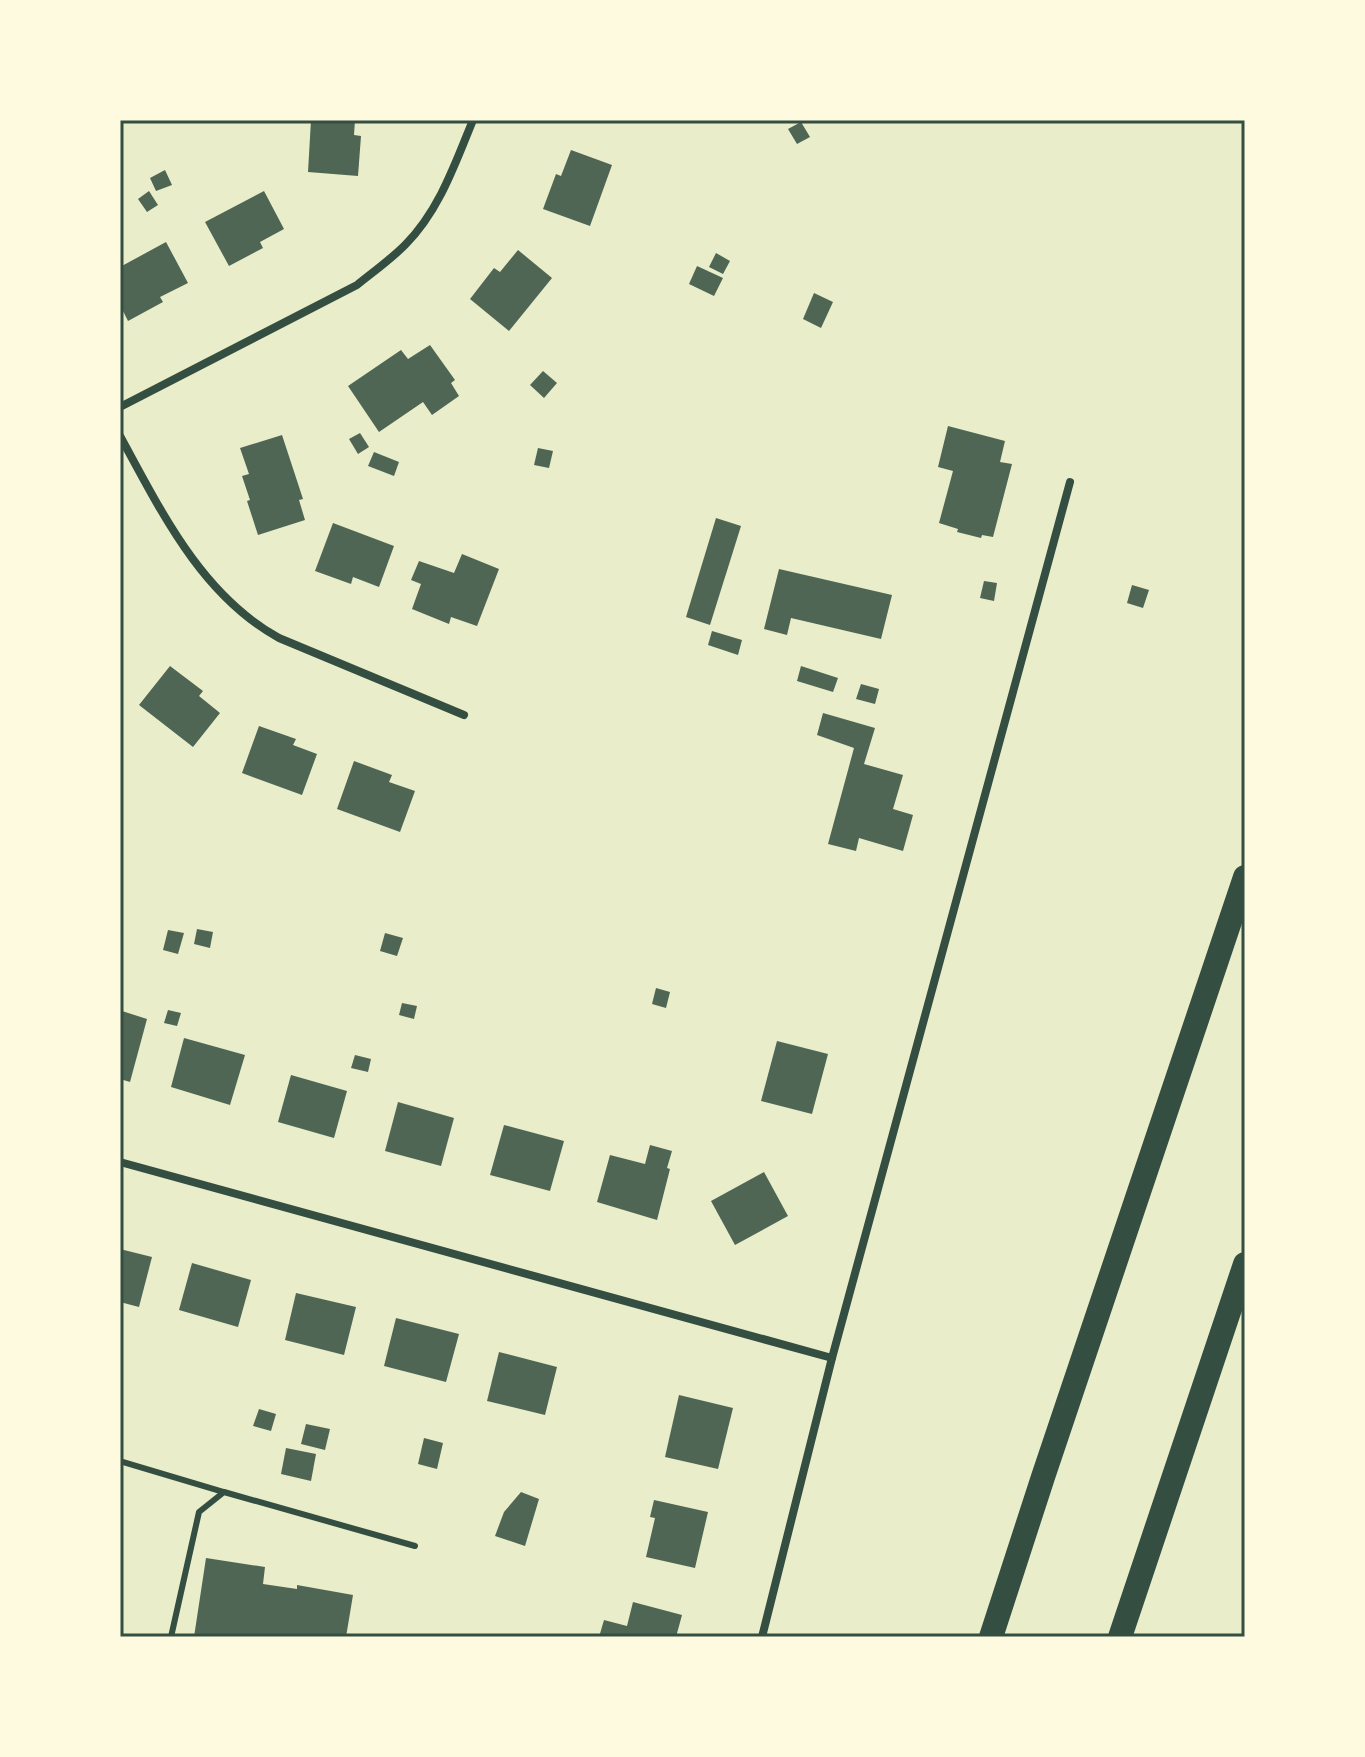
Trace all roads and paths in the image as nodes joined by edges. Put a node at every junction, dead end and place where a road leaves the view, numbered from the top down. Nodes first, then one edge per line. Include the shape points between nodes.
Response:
1 (473, 120) edge
2 (120, 407) edge
3 (120, 436) edge
4 (1070, 482) dead end
5 (464, 715) dead end
6 (1245, 877) edge
7 (120, 1162) edge
8 (1245, 1264) edge
9 (832, 1358) junction
10 (120, 1461) edge
11 (224, 1492) junction
12 (415, 1546) dead end
13 (171, 1637) edge
14 (762, 1637) edge
15 (991, 1637) edge
16 (1120, 1637) edge

1 - 2 street via 424,223 386,263 357,285
3 - 5 street via 191,558 238,610 279,638
4 - 9 street
6 - 15 highway
7 - 9 street
8 - 16 highway
9 - 14 street
10 - 11 lane
11 - 12 lane
11 - 13 lane via 199,1512

